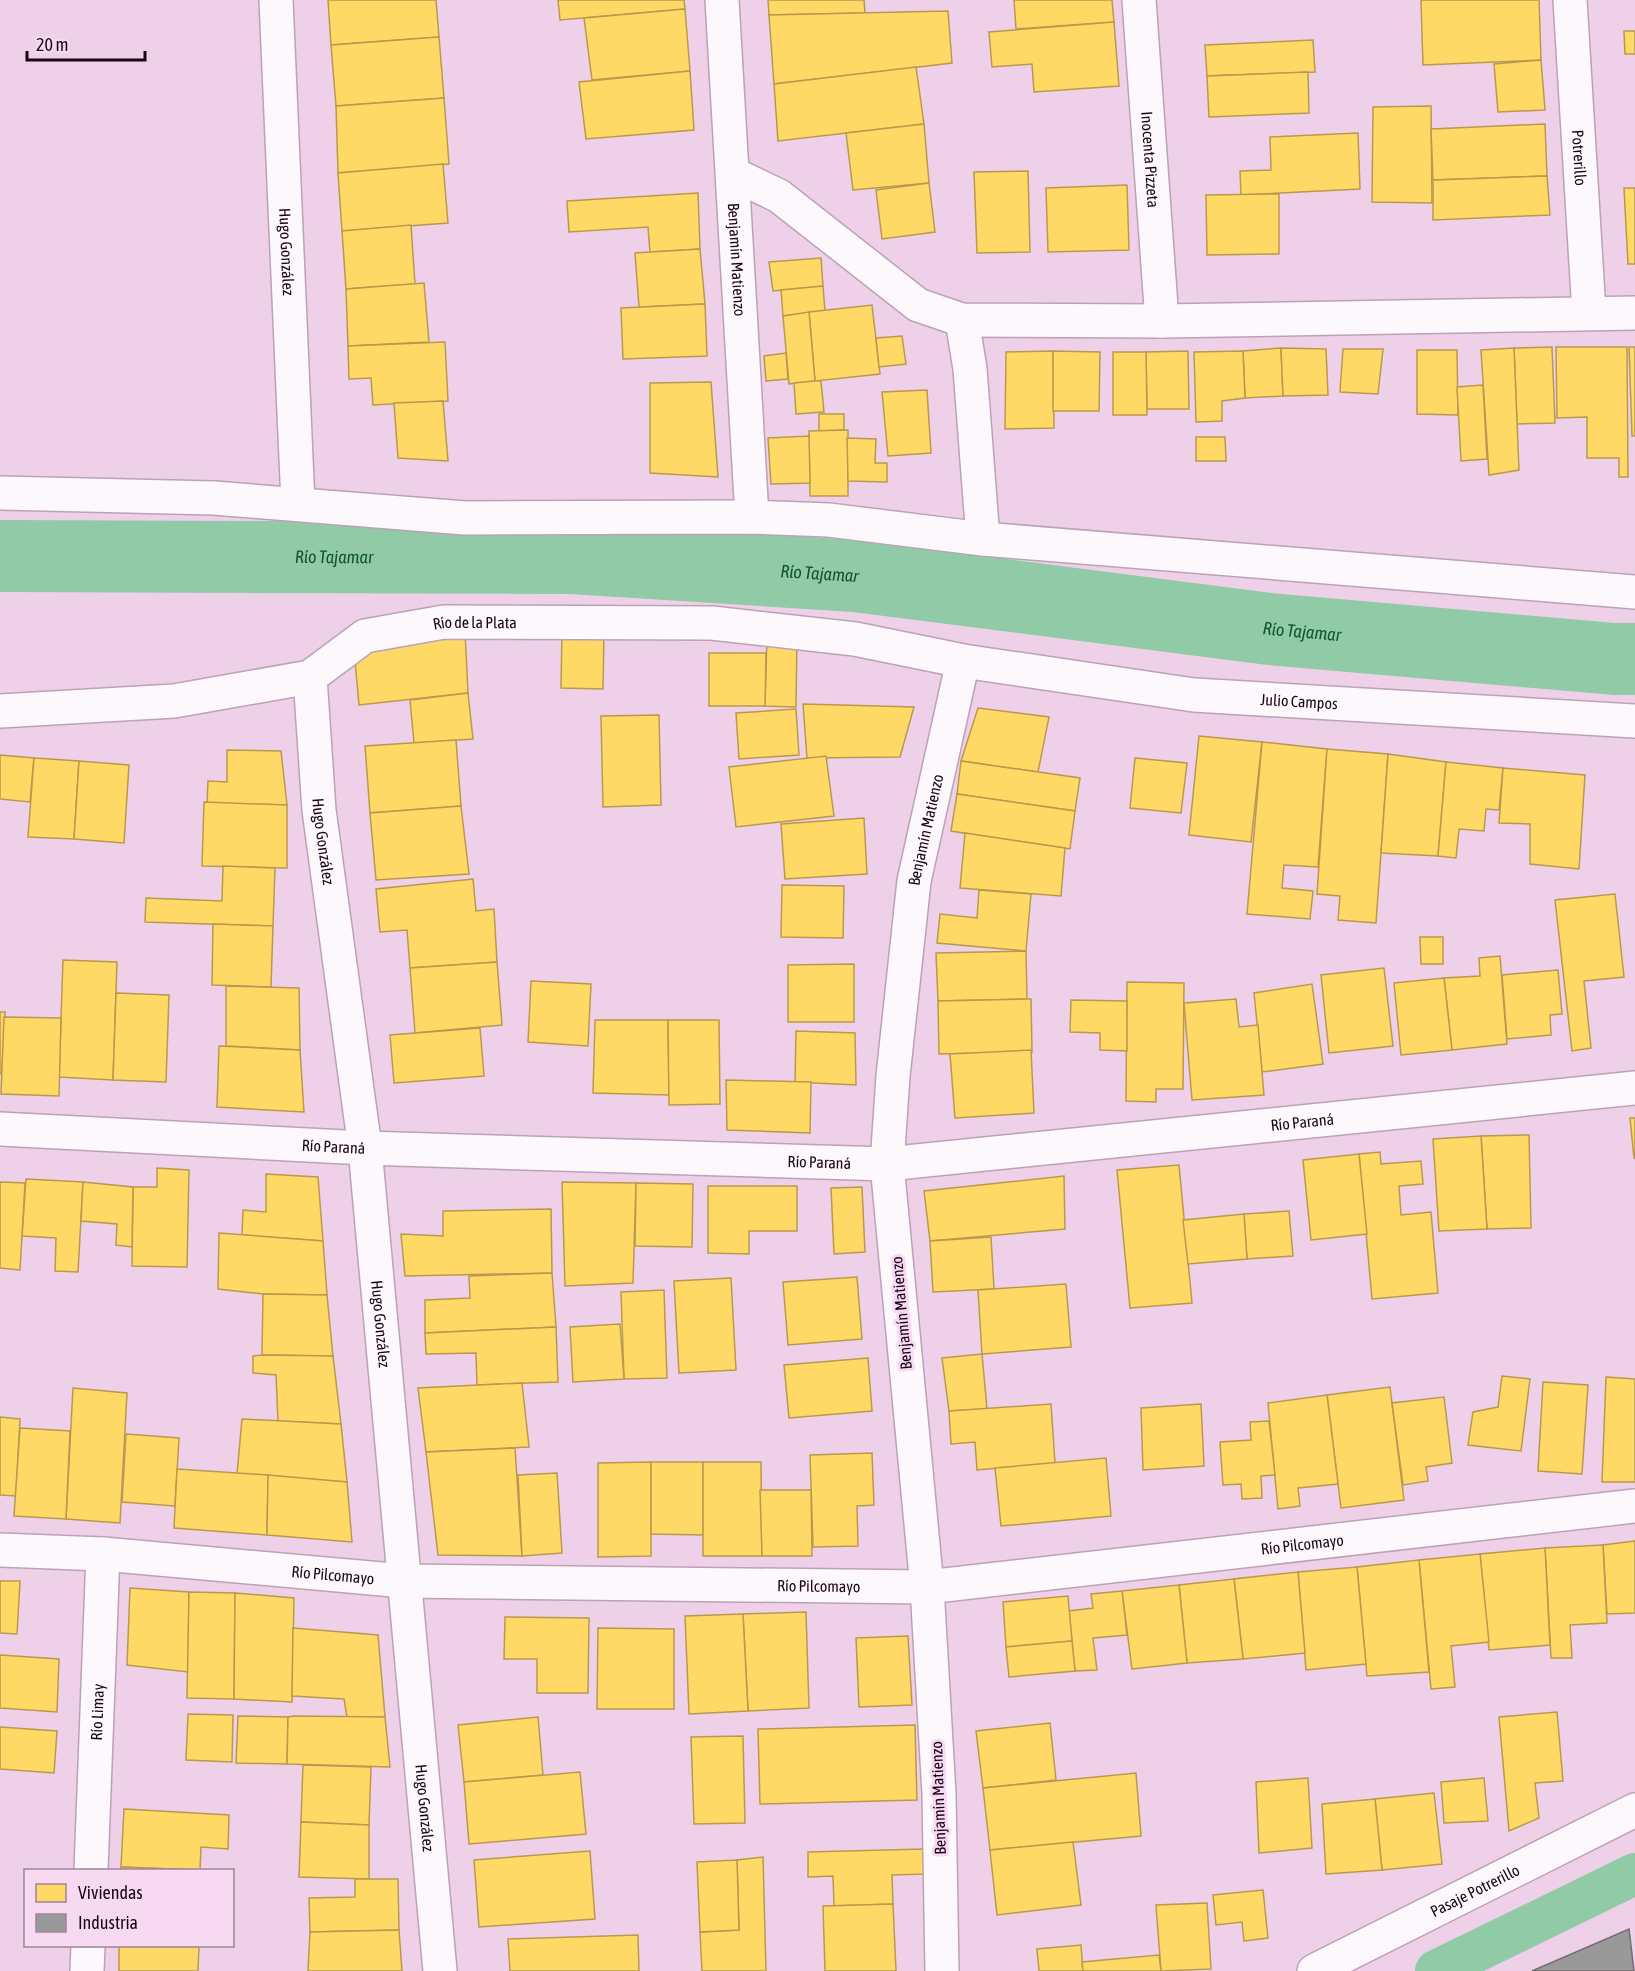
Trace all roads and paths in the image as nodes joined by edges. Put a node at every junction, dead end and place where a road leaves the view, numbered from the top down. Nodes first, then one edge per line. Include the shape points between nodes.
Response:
1 (276, 0) edge
2 (722, 0) edge
3 (1139, 0) edge
4 (1570, 0) edge
5 (733, 174) junction
6 (1589, 313) junction
7 (1635, 313) edge
8 (962, 321) junction
9 (1162, 321) junction
10 (0, 493) edge
11 (298, 504) junction
12 (752, 517) junction
13 (983, 539) junction
14 (1635, 592) edge
15 (963, 661) junction
16 (310, 677) junction
17 (0, 711) edge
18 (1635, 722) edge
19 (1635, 1088) edge
20 (0, 1129) edge
21 (365, 1148) junction
22 (887, 1164) junction
23 (1635, 1506) edge
24 (0, 1550) edge
25 (103, 1554) junction
26 (404, 1581) junction
27 (927, 1587) junction
28 (1635, 1810) edge
29 (91, 1869) edge
30 (88, 1947) edge
31 (87, 1971) edge
32 (440, 1971) edge
33 (942, 1971) edge
34 (1314, 1971) edge

1 - 11 street, Hugo González
2 - 5 street, Benjamín Matienzo
3 - 9 street, Inocenta Pizzeta
4 - 6 street, Potrerillo
5 - 8 street via 779,196 918,305
5 - 12 street, Benjamín Matienzo
6 - 7 street
6 - 9 street
8 - 9 street
8 - 13 street via 970,369
10 - 11 street
11 - 12 street via 465,518
12 - 13 street via 829,520
13 - 14 street
15 - 16 street, Río de la Plata via 855,639 712,623 444,622 365,636
15 - 18 street, Julio Campos via 1194,695
15 - 22 street, Benjamín Matienzo via 914,881
16 - 17 street, Río de la Plata via 174,701
16 - 21 street, Hugo González via 319,810
19 - 22 street, Río Paraná
20 - 21 street, Río Paraná
21 - 22 street, Río Paraná
21 - 26 street, Hugo González
22 - 27 street, Benjamín Matienzo
23 - 27 street, Río Pilcomayo
24 - 25 street, Río Pilcomayo
25 - 26 street, Río Pilcomayo
25 - 29 street, Río Limay
26 - 27 street, Río Pilcomayo
26 - 32 street, Hugo González
27 - 33 street, Benjamín Matienzo via 939,1794
28 - 34 street, Pasaje Potrerillo
30 - 31 street

